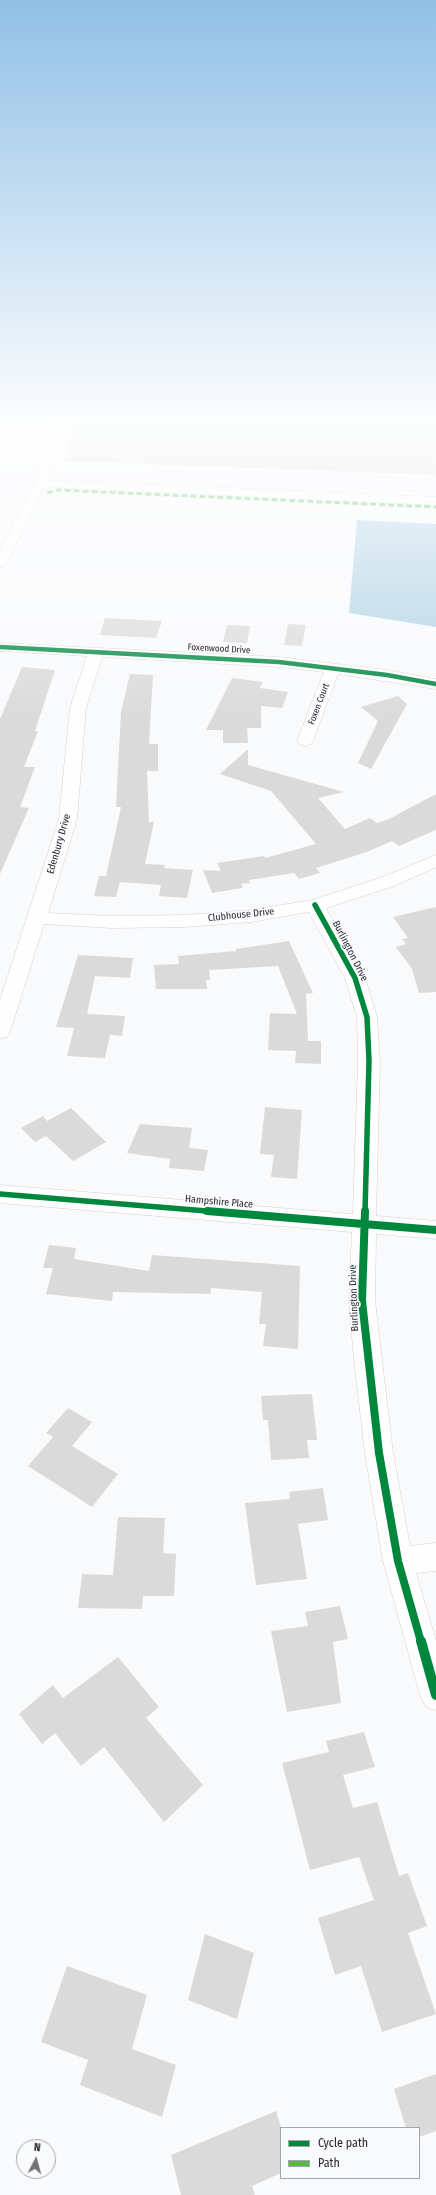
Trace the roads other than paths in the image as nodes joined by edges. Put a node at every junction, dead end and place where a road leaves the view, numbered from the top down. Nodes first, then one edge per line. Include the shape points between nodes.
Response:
1 (21, 519) edge
2 (0, 563) edge
3 (0, 646) edge
4 (96, 652) junction
5 (333, 668) junction
6 (436, 684) edge
7 (305, 741) dead end
8 (436, 860) edge
9 (315, 905) junction
10 (37, 918) junction
11 (0, 1032) edge
12 (0, 1194) edge
13 (364, 1224) junction
14 (436, 1230) edge
15 (436, 1557) edge
16 (398, 1561) junction
17 (436, 1695) edge

1 - 2 street
3 - 4 street, Foxenwood Drive
4 - 5 street, Foxenwood Drive via 272,661
4 - 10 street, Edenbury Drive via 78,708 68,819
5 - 6 street, Foxenwood Drive
5 - 7 street, Foxen Court
8 - 9 street, Clubhouse Drive via 387,882
9 - 10 street, Clubhouse Drive via 251,916 185,921 112,922
9 - 13 street, Burlington Drive via 355,978 367,1017 369,1061
10 - 11 street, Edenbury Drive
12 - 13 street, Hampshire Place
13 - 14 street, Hampshire Place
13 - 16 street, Burlington Drive via 362,1301 367,1359 378,1453
15 - 16 street
16 - 17 street, Burlington Drive

